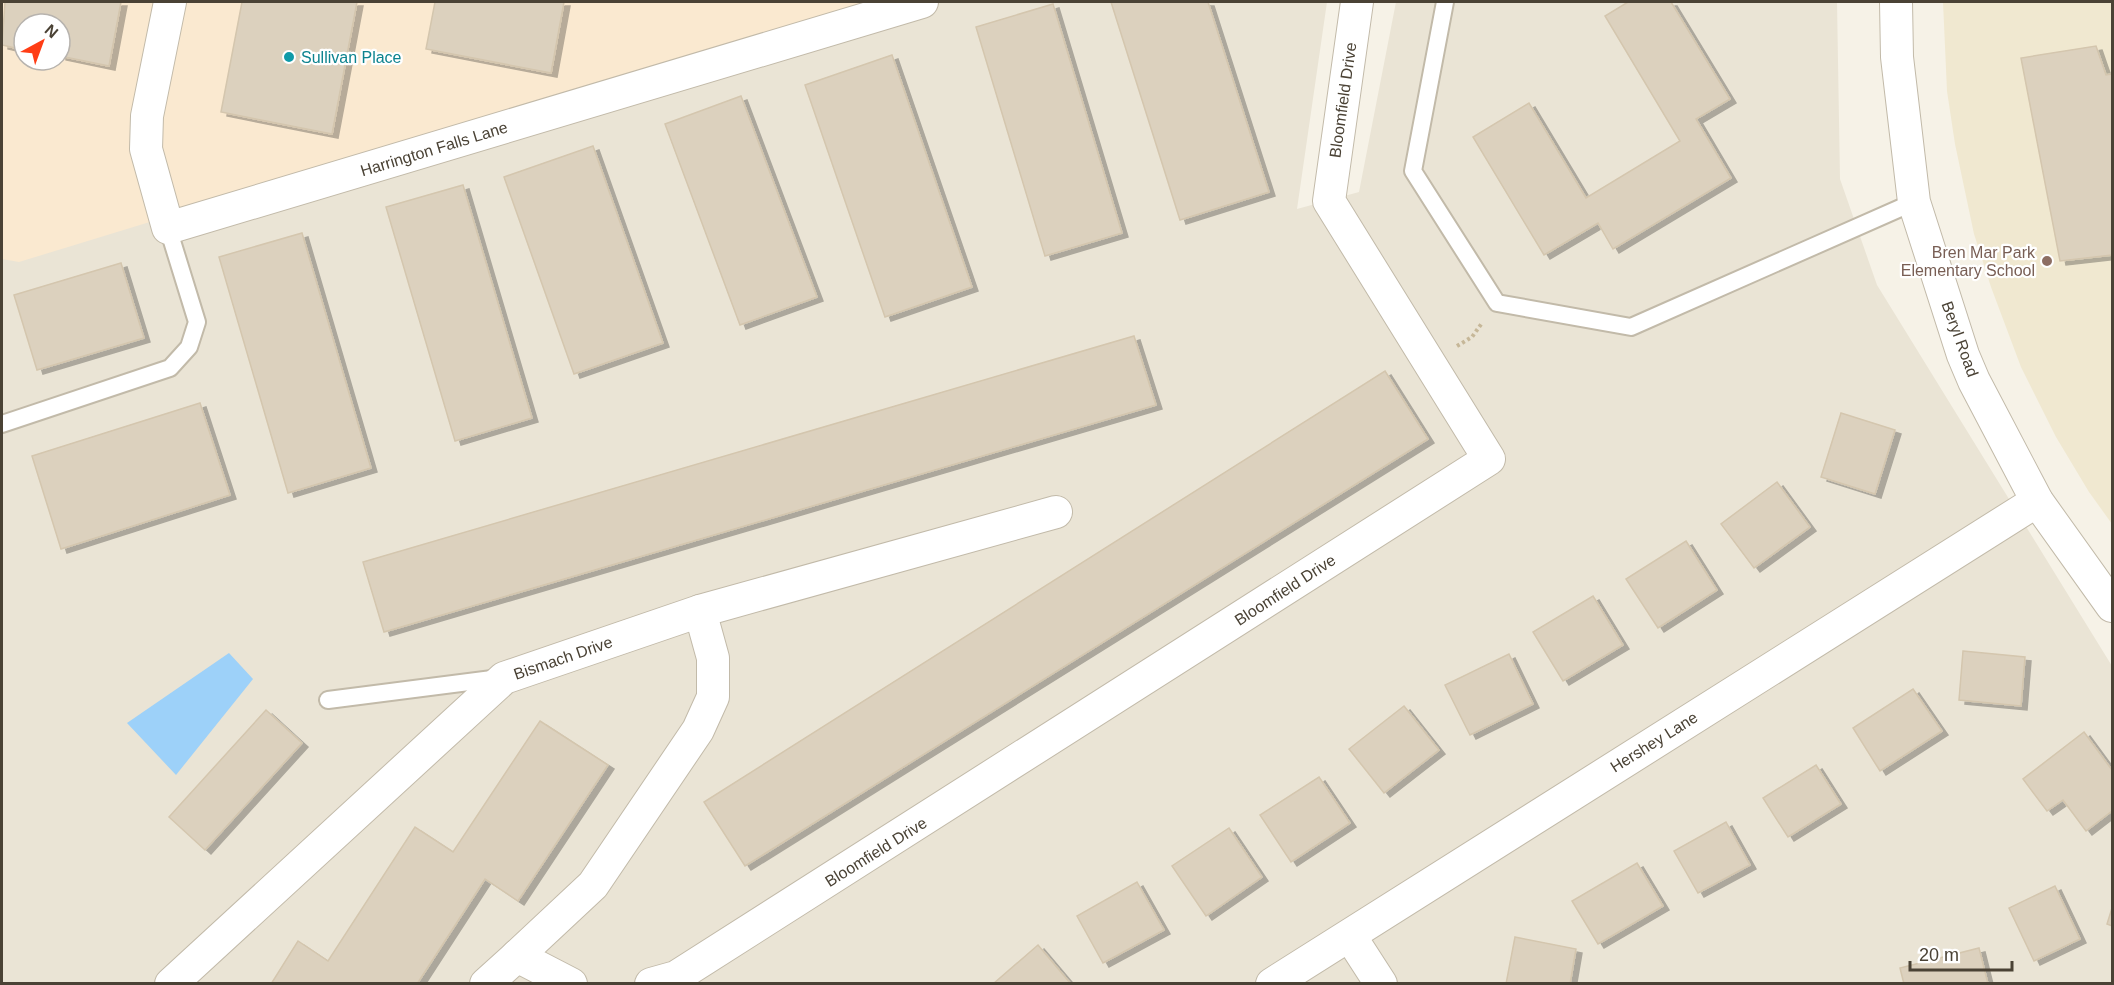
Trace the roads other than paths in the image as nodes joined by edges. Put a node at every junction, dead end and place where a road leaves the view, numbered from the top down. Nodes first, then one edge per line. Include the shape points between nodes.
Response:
1 (170, 2) edge
2 (922, 2) edge
3 (1357, 2) edge
4 (1445, 2) edge
5 (1896, 2) edge
6 (1914, 202) junction
7 (168, 228) junction
8 (2, 424) edge
9 (2037, 501) junction
10 (1056, 512) dead end
11 (2112, 606) edge
12 (700, 611) junction
13 (504, 678) junction
14 (328, 700) dead end
15 (1350, 936) junction
16 (517, 956) junction
17 (171, 984) edge
18 (486, 984) edge
19 (571, 984) edge
20 (651, 984) edge
21 (1272, 984) edge
22 (1381, 984) edge

1 - 7 street via 147,116 146,149
2 - 7 street, Harrington Falls Lane
3 - 20 street, Bloomfield Drive via 1329,201 1489,459 778,914 676,977
4 - 6 lane via 1413,171 1497,303 1631,327
5 - 6 street, Beryl Road via 1897,57
6 - 9 street, Beryl Road via 1967,364
7 - 8 lane via 197,322 189,347 170,368
9 - 11 street, Beryl Road
9 - 15 street, Hershey Lane
10 - 12 street, Bismach Drive
12 - 13 street, Bismach Drive
12 - 16 street via 713,658 713,697 698,730 593,885
13 - 14 lane
13 - 17 street, Bismach Drive
15 - 21 street, Hershey Lane
15 - 22 street
16 - 18 street
16 - 19 street

